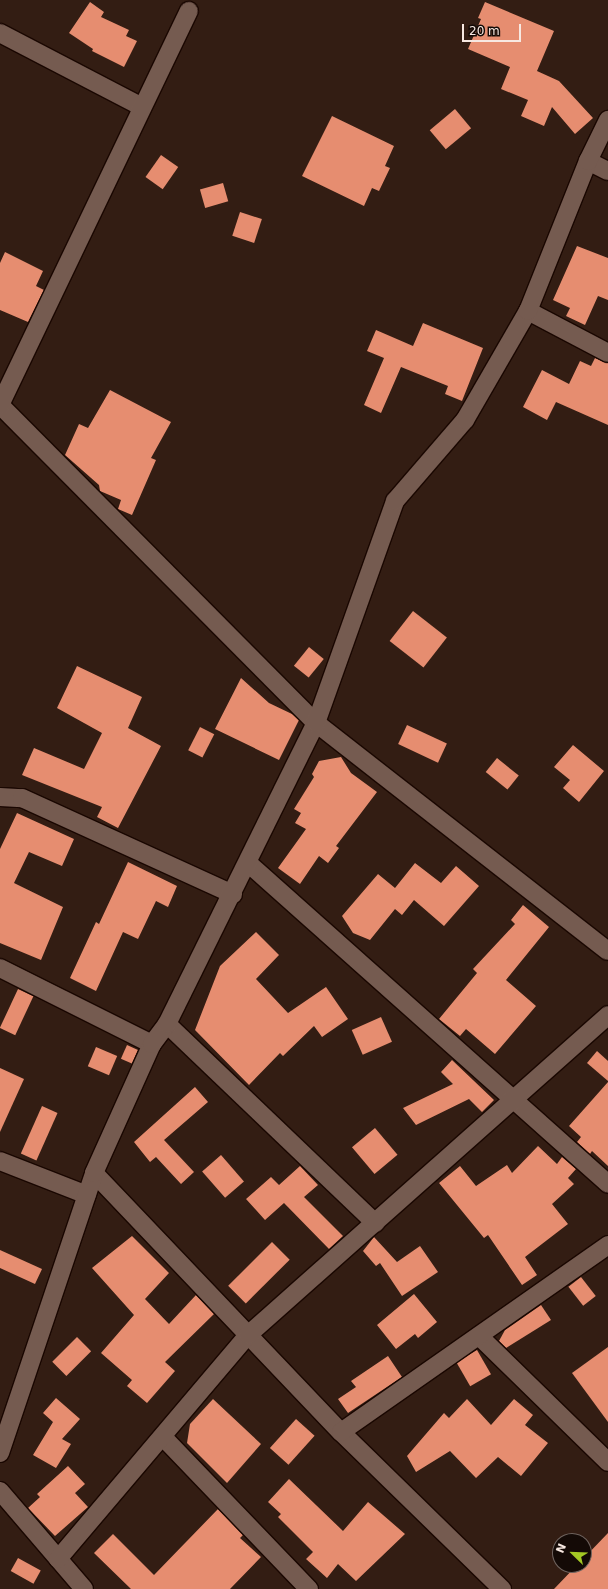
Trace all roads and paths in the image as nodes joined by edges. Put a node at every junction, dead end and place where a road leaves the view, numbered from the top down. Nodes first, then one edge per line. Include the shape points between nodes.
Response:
1 (189, 11) dead end
2 (0, 33) edge
3 (142, 107) junction
4 (608, 120) edge
5 (588, 161) junction
6 (608, 171) edge
7 (528, 311) junction
8 (608, 353) edge
9 (0, 405) edge
10 (316, 723) junction
11 (0, 797) edge
12 (248, 863) junction
13 (233, 894) junction
14 (608, 951) edge
15 (0, 968) edge
16 (608, 1015) edge
17 (167, 1024) junction
18 (152, 1044) junction
19 (513, 1099) junction
20 (0, 1161) edge
21 (94, 1173) junction
22 (608, 1184) edge
23 (87, 1195) junction
24 (375, 1223) junction
25 (608, 1245) edge
26 (248, 1335) junction
27 (479, 1336) junction
28 (341, 1432) junction
29 (163, 1437) junction
30 (0, 1453) edge
31 (605, 1453) edge
32 (0, 1491) edge
33 (58, 1559) junction
34 (84, 1589) edge
35 (309, 1589) edge
36 (502, 1589) edge

1 - 3 street
2 - 3 street
3 - 9 street
4 - 5 street
5 - 6 street
5 - 7 street
7 - 8 street
7 - 10 street via 465,420 395,501
9 - 10 street
10 - 12 street
10 - 14 street
11 - 13 street via 22,798
12 - 13 street
12 - 19 street
13 - 17 street
15 - 18 street
16 - 19 street
17 - 18 street
17 - 24 street
18 - 21 street
19 - 22 street
19 - 24 street
20 - 23 street
21 - 23 street
21 - 26 street
23 - 30 street
24 - 26 street
25 - 27 street
26 - 28 street
26 - 29 street
27 - 28 street
27 - 31 street
28 - 36 street
29 - 33 street
29 - 35 street
32 - 33 street
33 - 34 street

